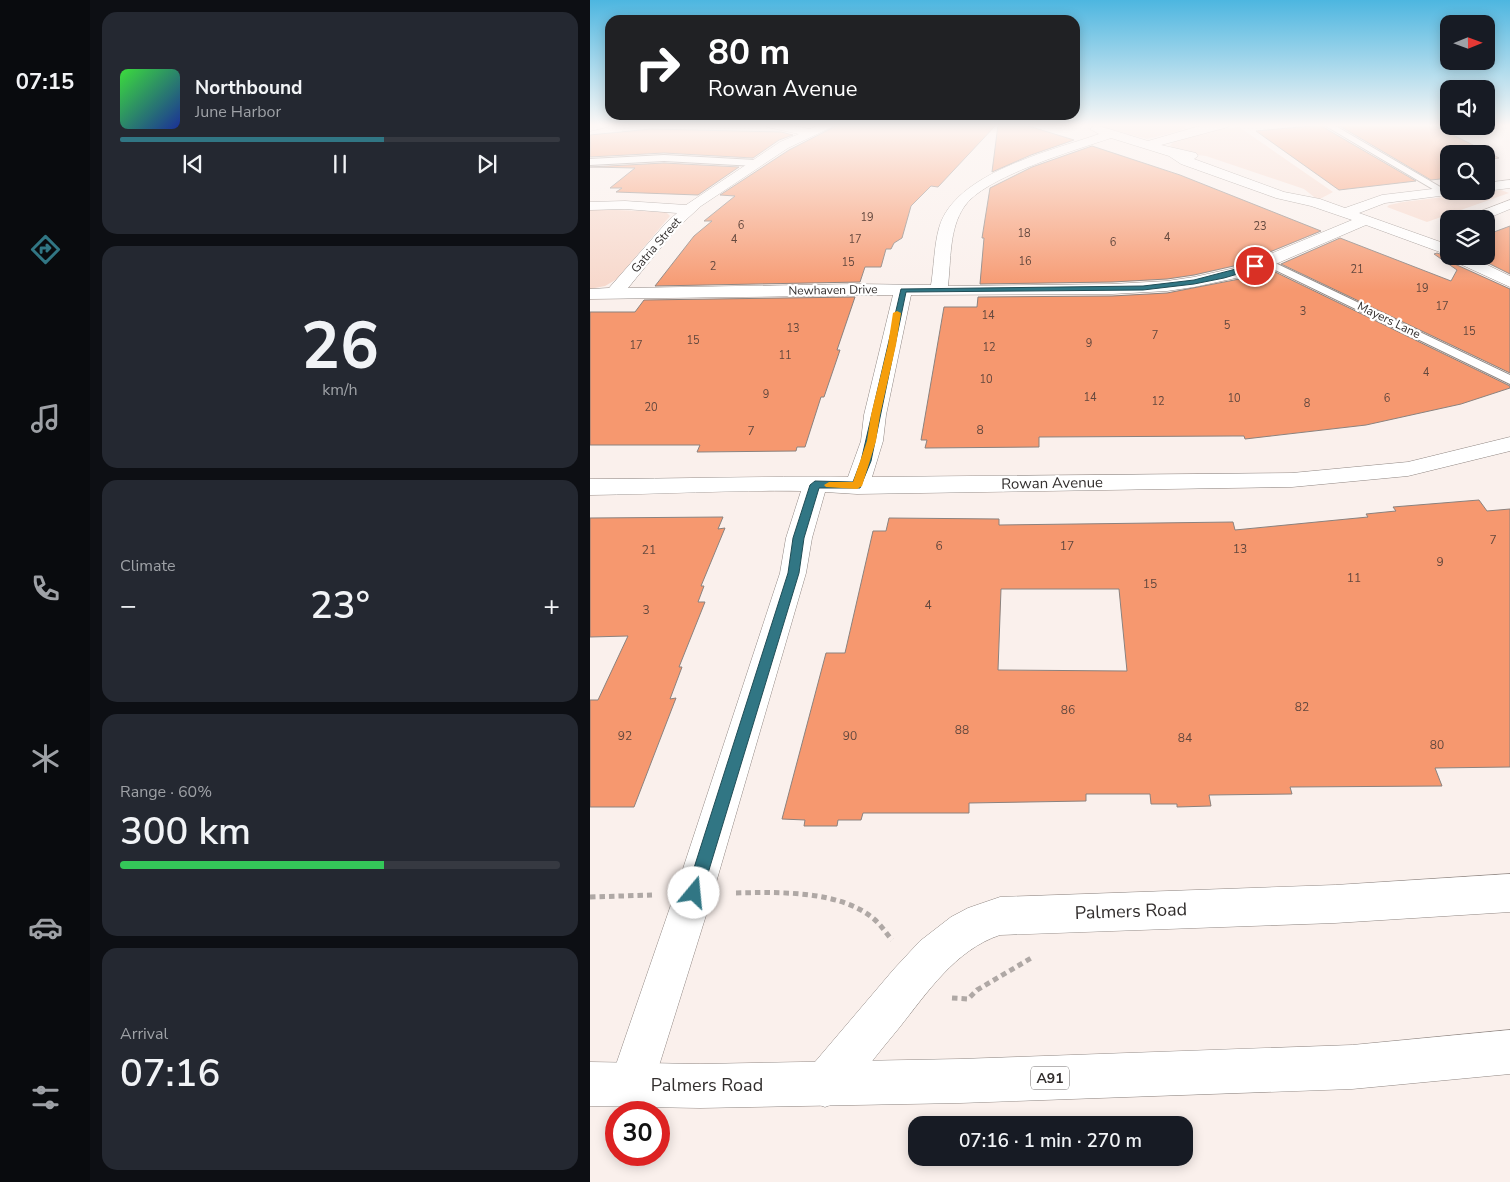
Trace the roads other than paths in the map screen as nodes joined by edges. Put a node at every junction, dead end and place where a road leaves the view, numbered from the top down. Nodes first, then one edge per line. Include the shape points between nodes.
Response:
1 (730, 180) edge
2 (990, 180) edge
3 (1240, 180) edge
4 (1426, 180) edge
5 (1510, 184) edge
6 (1495, 186) edge
7 (1440, 188) edge
8 (1440, 193) edge
9 (1510, 204) edge
10 (590, 206) edge
11 (688, 209) junction
12 (1495, 210) edge
13 (1345, 213) junction
14 (1365, 220) junction
15 (1440, 231) edge
16 (1419, 240) junction
17 (1440, 249) edge
18 (1267, 262) junction
19 (1495, 264) edge
20 (1475, 265) edge
21 (1510, 270) edge
22 (1510, 282) edge
23 (903, 290) junction
24 (939, 291) junction
25 (590, 294) edge
26 (614, 294) junction
27 (1510, 380) edge
28 (1510, 444) edge
29 (815, 485) junction
30 (857, 486) junction
31 (590, 487) edge
32 (1510, 892) edge
33 (1510, 1052) edge
34 (825, 1084) junction
35 (611, 1085) edge

1 - 11 main road, Gatria Street
2 - 24 main road via 958,204 948,227
3 - 13 main road
4 - 7 lane
5 - 6 main road
8 - 13 main road via 1382,199
9 - 12 main road
10 - 11 main road
11 - 26 main road, Gatria Street
13 - 14 main road
14 - 16 main road
14 - 18 main road, Newhaven Drive
15 - 16 main road
16 - 17 main road
18 - 24 main road, Newhaven Drive via 1221,277 1167,286
18 - 27 lane, Mayers Lane
19 - 21 main road
20 - 22 main road
23 - 24 main road, Newhaven Drive
23 - 26 main road, Newhaven Drive
23 - 30 main road via 872,441
25 - 26 main road, Newhaven Drive
28 - 30 main road, Rowan Avenue via 1408,468 1330,478
29 - 30 main road, Rowan Avenue
29 - 31 main road, Rowan Avenue via 750,483
29 - 35 main road via 799,538 793,573 694,893
32 - 34 main road, Palmers Road via 1335,904 1000,916 982,920 960,933 918,970
33 - 34 main road, Palmers Road / A91 via 1352,1067
34 - 35 main road, Palmers Road / A91

